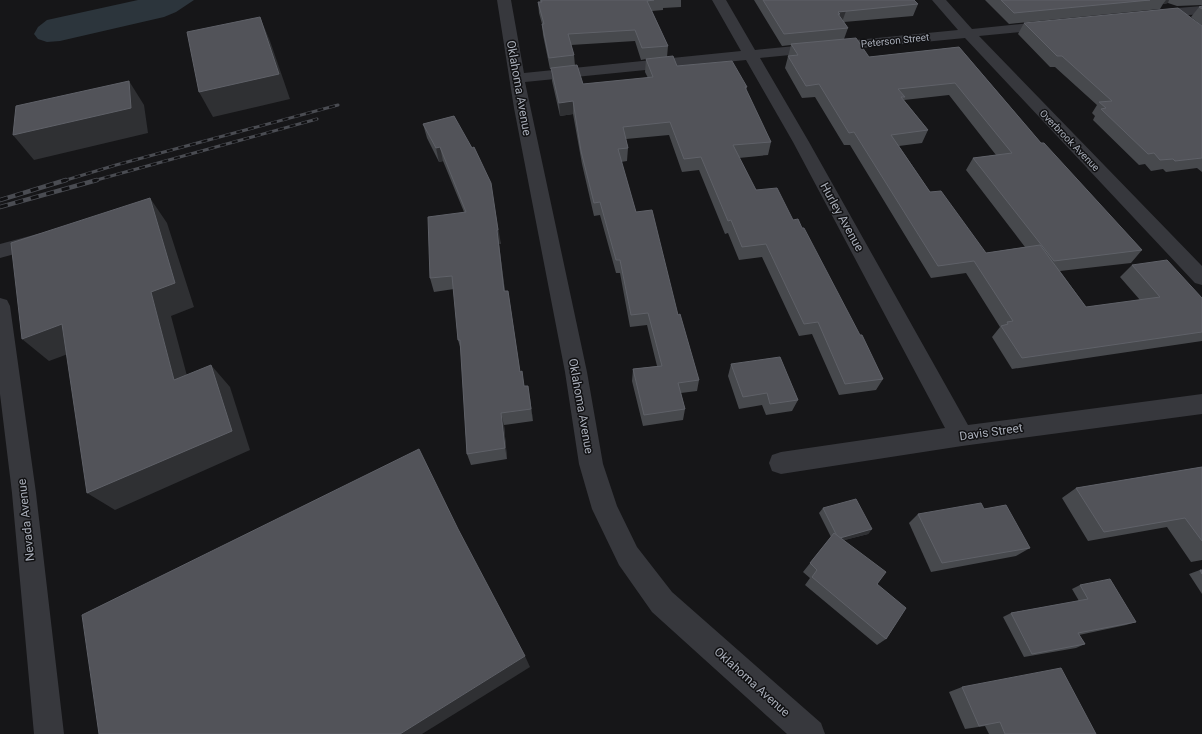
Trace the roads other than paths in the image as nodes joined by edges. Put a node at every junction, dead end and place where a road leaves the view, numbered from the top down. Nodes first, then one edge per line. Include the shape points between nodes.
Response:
1 (504, 0) edge
2 (719, 0) edge
3 (939, 0) edge
4 (1157, 0) edge
5 (1202, 10) edge
6 (1174, 12) junction
7 (1136, 16) edge
8 (1066, 24) edge
9 (1191, 25) edge
10 (968, 33) junction
11 (750, 54) junction
12 (517, 78) junction
13 (60, 235) edge
14 (0, 251) edge
15 (1202, 278) edge
16 (0, 306) edge
17 (1202, 404) edge
18 (962, 436) junction
19 (781, 463) dead end
20 (49, 734) edge
21 (810, 734) edge

1 - 12 street, Oklahoma Avenue
2 - 11 street, Hurley Avenue
3 - 10 street, Overbrook Avenue
4 - 6 street
5 - 6 street
6 - 7 street
6 - 9 street
8 - 10 street, Peterson Street
10 - 11 street, Peterson Street
10 - 15 street, Overbrook Avenue
11 - 12 street, Peterson Street
11 - 18 street, Hurley Avenue
12 - 21 street, Oklahoma Avenue via 576,372 591,464 605,509 628,556 662,602
13 - 14 street
16 - 20 street, Nevada Avenue via 24,493
17 - 18 street, Davis Street
18 - 19 street, Davis Street

